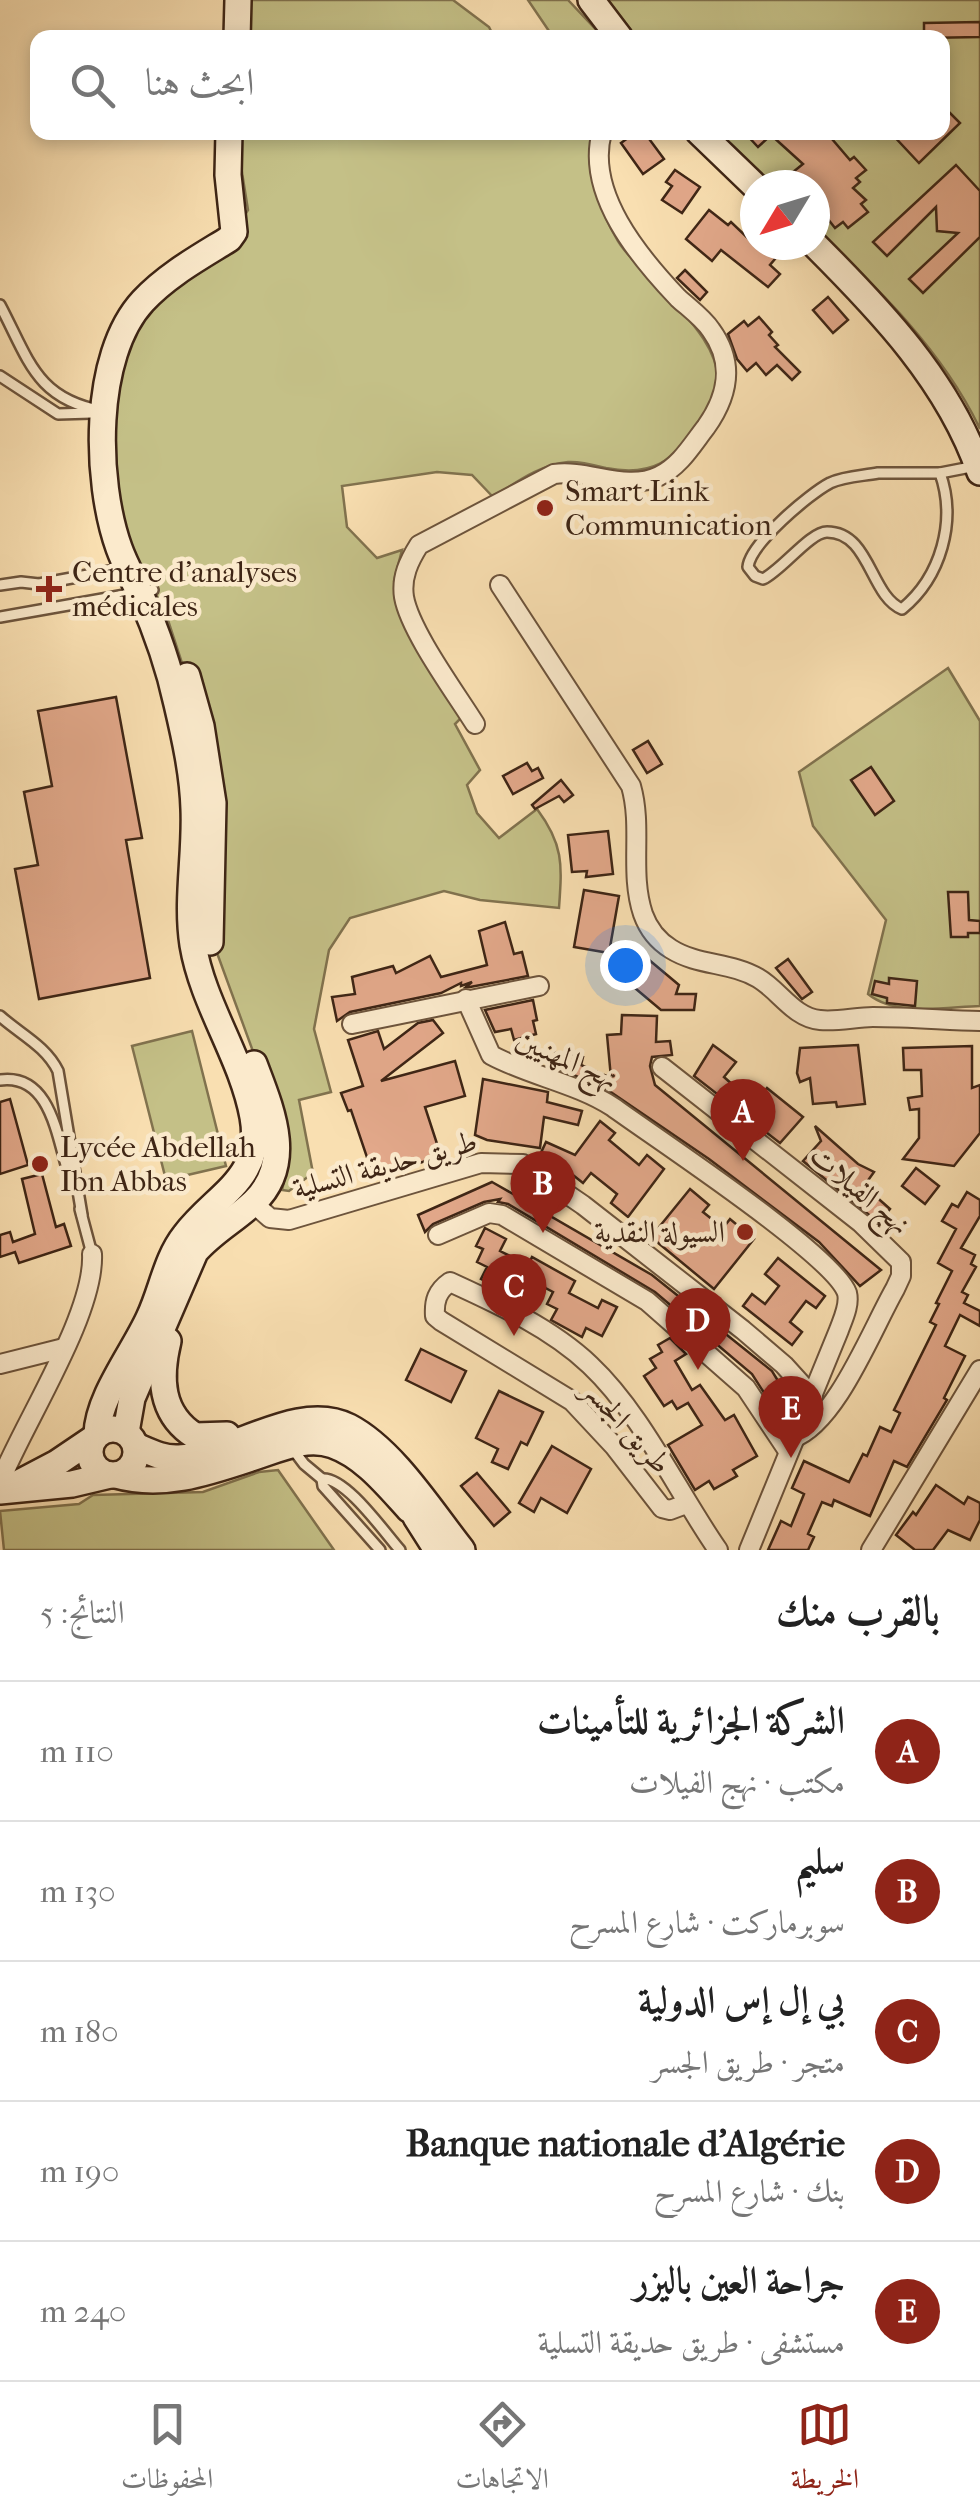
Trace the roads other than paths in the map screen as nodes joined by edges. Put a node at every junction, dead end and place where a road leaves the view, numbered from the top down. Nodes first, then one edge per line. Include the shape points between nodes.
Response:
1 (238, 0) edge
2 (590, 0) edge
3 (237, 30) edge
4 (614, 30) edge
5 (229, 140) edge
6 (600, 140) edge
7 (707, 140) edge
8 (740, 172) edge
9 (830, 260) edge
10 (0, 306) edge
11 (0, 376) edge
12 (104, 411) junction
13 (979, 469) edge
14 (940, 473) junction
15 (128, 559) junction
16 (500, 584) dead end
17 (0, 586) edge
18 (146, 591) junction
19 (0, 618) edge
20 (474, 724) dead end
21 (539, 986) dead end
22 (466, 999) junction
23 (980, 1009) edge
24 (0, 1016) edge
25 (872, 1017) junction
26 (980, 1021) edge
27 (352, 1024) dead end
28 (662, 1068) dead end
29 (0, 1080) edge
30 (254, 1203) junction
31 (82, 1214) junction
32 (438, 1235) dead end
33 (92, 1254) joint
34 (171, 1309) junction
35 (64, 1348) junction
36 (0, 1364) edge
37 (980, 1370) edge
38 (813, 1396) junction
39 (96, 1436) junction
40 (247, 1438) junction
41 (131, 1439) junction
42 (791, 1445) junction
43 (291, 1446) junction
44 (113, 1475) junction
45 (322, 1479) junction
46 (0, 1482) edge
47 (0, 1490) edge
48 (686, 1504) junction
49 (380, 1550) edge
50 (400, 1550) edge
51 (440, 1550) edge
52 (462, 1550) edge
53 (718, 1550) edge
54 (749, 1550) edge
55 (871, 1550) edge

1 - 3 main road
2 - 4 main road
5 - 12 main road via 234,232 168,279 128,320 112,361
6 - 20 street via 601,184 620,222 711,330 726,361 726,390 681,460 658,477 626,482 554,474 420,545 406,566 404,596
7 - 8 main road
9 - 13 main road via 878,309 944,395
10 - 12 lane via 44,383 67,402
11 - 12 lane via 58,414
12 - 15 main road via 102,471
13 - 14 lane
14 - 14 lane via 946,491 940,558 902,609 891,604 864,556 828,532 764,579 748,567 760,542 829,484 878,474
15 - 17 lane via 39,584
15 - 18 main road
16 - 25 street via 631,786 638,811 637,884 654,934 672,950 762,980 800,1014 817,1020
18 - 19 lane
18 - 30 main road via 170,624 208,764 208,938 278,1140 276,1168
18 - 39 main road via 192,784 193,946 242,1074 255,1134 241,1178 170,1260 151,1315 102,1408
21 - 22 street, نهج المهنيين
22 - 27 street, نهج المهنيين
22 - 38 street, نهج المهنيين via 491,1055 613,1107 804,1246 838,1280 848,1305
23 - 25 street
24 - 31 lane via 38,1045 58,1071
25 - 26 street
28 - 42 street, نهج الفيلات via 862,1223 902,1262 895,1289 827,1412
29 - 31 lane via 14,1078 38,1091
30 - 34 main road via 195,1252
30 - 38 street, طريق حديقة التسلية via 270,1218 289,1220 481,1164 524,1164 743,1330
31 - 33 lane
32 - 42 street via 489,1212 502,1215 646,1302 746,1388
33 - 35 street via 91,1283
34 - 40 main road via 162,1367 168,1408 195,1436
34 - 41 main road via 132,1398
35 - 36 street
35 - 46 street
37 - 55 street
38 - 42 street
39 - 41 main road via 111,1428
39 - 44 main road via 92,1461
39 - 47 main road via 57,1464
40 - 41 main road via 181,1458 157,1455
40 - 52 main road via 317,1419 348,1426 388,1458
41 - 44 main road via 132,1465
42 - 54 street
43 - 44 main road via 172,1480
43 - 45 lane
43 - 51 main road via 306,1441 350,1453 381,1478
44 - 47 main road
45 - 49 lane
45 - 50 lane via 344,1487
48 - 48 street, طريق الجسر via 626,1406 591,1366 558,1338 470,1291 450,1282 440,1289 435,1316 572,1401 662,1508
48 - 53 street, طريق الجسر

